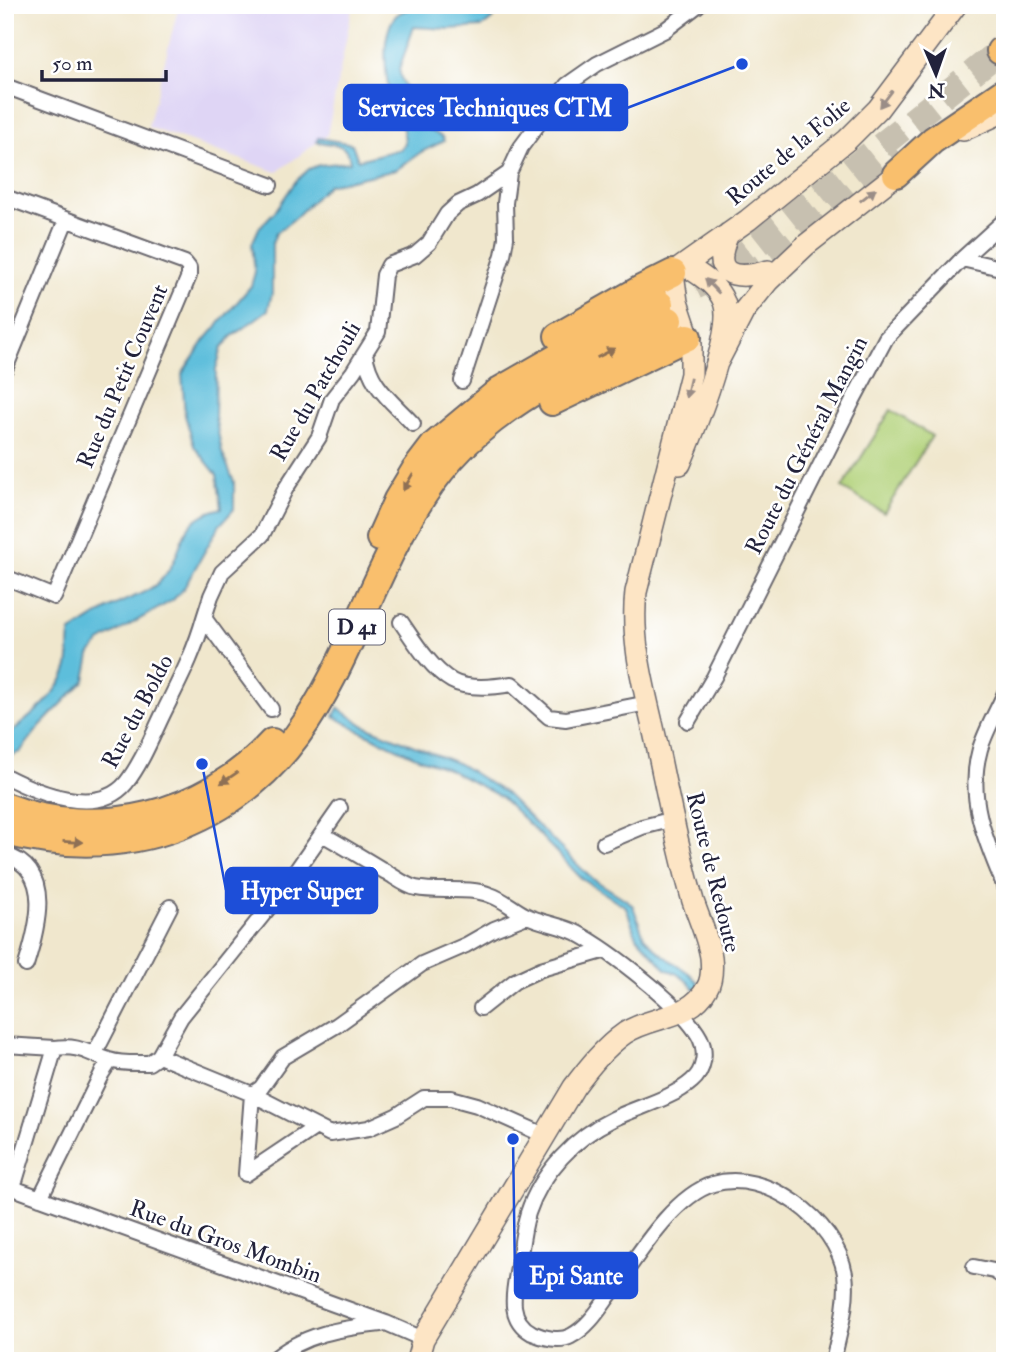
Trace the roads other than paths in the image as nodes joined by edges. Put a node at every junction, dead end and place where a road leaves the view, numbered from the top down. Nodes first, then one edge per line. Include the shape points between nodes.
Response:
1 (698, 5) edge
2 (956, 5) edge
3 (5, 86) edge
4 (1005, 91) edge
5 (1005, 111) edge
6 (509, 173) junction
7 (896, 174) junction
8 (270, 186) dead end
9 (5, 197) edge
10 (66, 220) junction
11 (1005, 220) edge
12 (728, 234) junction
13 (806, 245) junction
14 (962, 259) junction
15 (679, 269) junction
16 (1005, 269) edge
17 (768, 271) junction
18 (726, 315) junction
19 (672, 320) junction
20 (365, 353) junction
21 (717, 363) junction
22 (5, 369) edge
23 (462, 381) dead end
24 (413, 424) dead end
25 (435, 445) junction
26 (651, 537) junction
27 (5, 577) edge
28 (204, 618) junction
29 (401, 622) dead end
30 (1005, 693) edge
31 (648, 703) junction
32 (271, 709) dead end
33 (688, 721) dead end
34 (5, 776) edge
35 (5, 791) edge
36 (5, 806) edge
37 (340, 808) dead end
38 (50, 818) junction
39 (674, 819) junction
40 (5, 832) edge
41 (322, 834) junction
42 (604, 843) dead end
43 (5, 855) edge
44 (1005, 887) edge
45 (170, 907) dead end
46 (527, 916) junction
47 (603, 951) junction
48 (26, 965) dead end
49 (481, 1008) dead end
50 (682, 1012) junction
51 (5, 1045) edge
52 (55, 1048) junction
53 (95, 1053) junction
54 (159, 1056) junction
55 (110, 1061) junction
56 (252, 1094) junction
57 (316, 1127) junction
58 (544, 1135) junction
59 (40, 1198) junction
60 (974, 1267) dead end
61 (1005, 1278) edge
62 (386, 1323) junction
63 (423, 1339) junction
64 (272, 1361) edge
65 (417, 1361) edge
66 (832, 1361) edge

1 - 6 street via 665,30 597,64 567,85 521,147
2 -> 12 main road, Route de la Folie via 878,109
3 - 8 street
4 - 7 highway via 933,140
5 - 7 main road via 949,137
6 - 20 street, Rue du Patchouli via 458,204 415,255 389,265 378,332
6 - 23 street via 503,255
13 -> 7 main road
9 - 10 street, Rue du Petit Couvent
10 - 22 street
10 - 27 street, Rue du Petit Couvent via 185,263 189,276 54,597
11 - 14 street, Route du Général Mangin
12 - 15 main road, Route de la Folie
12 - 17 main road via 722,257 730,273 746,277
13 - 17 main road
13 - 21 main road via 756,295
14 - 16 street
14 - 33 street, Route du Général Mangin via 886,338 715,677
18 -> 15 main road via 715,287
15 - 19 main road
15 - 25 highway via 512,365 460,410
17 - 18 main road
18 - 19 main road
18 - 21 main road
19 - 25 highway, D 41 via 591,338 500,390
19 -> 26 main road via 692,352 689,383
40 -> 19 highway, D 41 via 71,842 140,838 200,818 256,782 290,746 318,703 410,516 486,442
20 - 24 street via 374,383
20 - 28 street, Rue du Patchouli via 332,398 319,438 262,535 222,572
21 - 26 main road
25 -> 38 highway, D 41 via 397,500 299,703 270,744 207,793 162,812 108,822
26 - 31 main road, Route de Redoute via 633,616
28 - 32 street
28 - 34 street, Rue du Boldo via 196,648 125,785 110,795 86,800 57,797
29 - 31 street via 423,655 452,681 496,687 512,684 549,717 566,719
30 - 44 street via 980,748 975,777 983,834
31 - 39 main road, Route de Redoute
35 - 38 highway
36 - 38 highway, D 41
37 - 41 street
39 - 42 street
39 - 50 main road, Route de Redoute via 711,957 708,987 696,1004
41 - 46 street via 414,888 489,894
41 - 54 street via 181,1017
43 - 48 street via 26,867 37,891 38,925
45 - 53 street
46 - 47 street via 576,933
46 - 56 street via 422,964 283,1057
47 - 49 street via 515,981
47 - 50 street
50 - 58 main road, Route de Redoute via 642,1024 599,1055
50 - 66 street via 703,1045 701,1071 690,1084 614,1118 581,1139 547,1176 526,1220 514,1314 533,1334 559,1339 574,1335 677,1206 715,1183 747,1181 798,1205 834,1242 845,1283
51 - 52 street
52 - 53 street via 69,1046
52 - 59 street, Rue du Gros Mombin via 13,1188
53 - 55 street
54 - 55 street via 149,1063
54 - 56 street
55 - 59 street
56 - 57 street
56 - 57 street via 246,1174
57 - 58 street via 330,1134 369,1128 424,1098 451,1098
58 - 63 main road, Route de Redoute
59 - 62 street, Rue du Gros Mombin
60 - 61 street
62 - 63 street, Rue du Gros Mombin
62 - 64 street via 306,1339
63 - 65 main road, Route de Redoute

